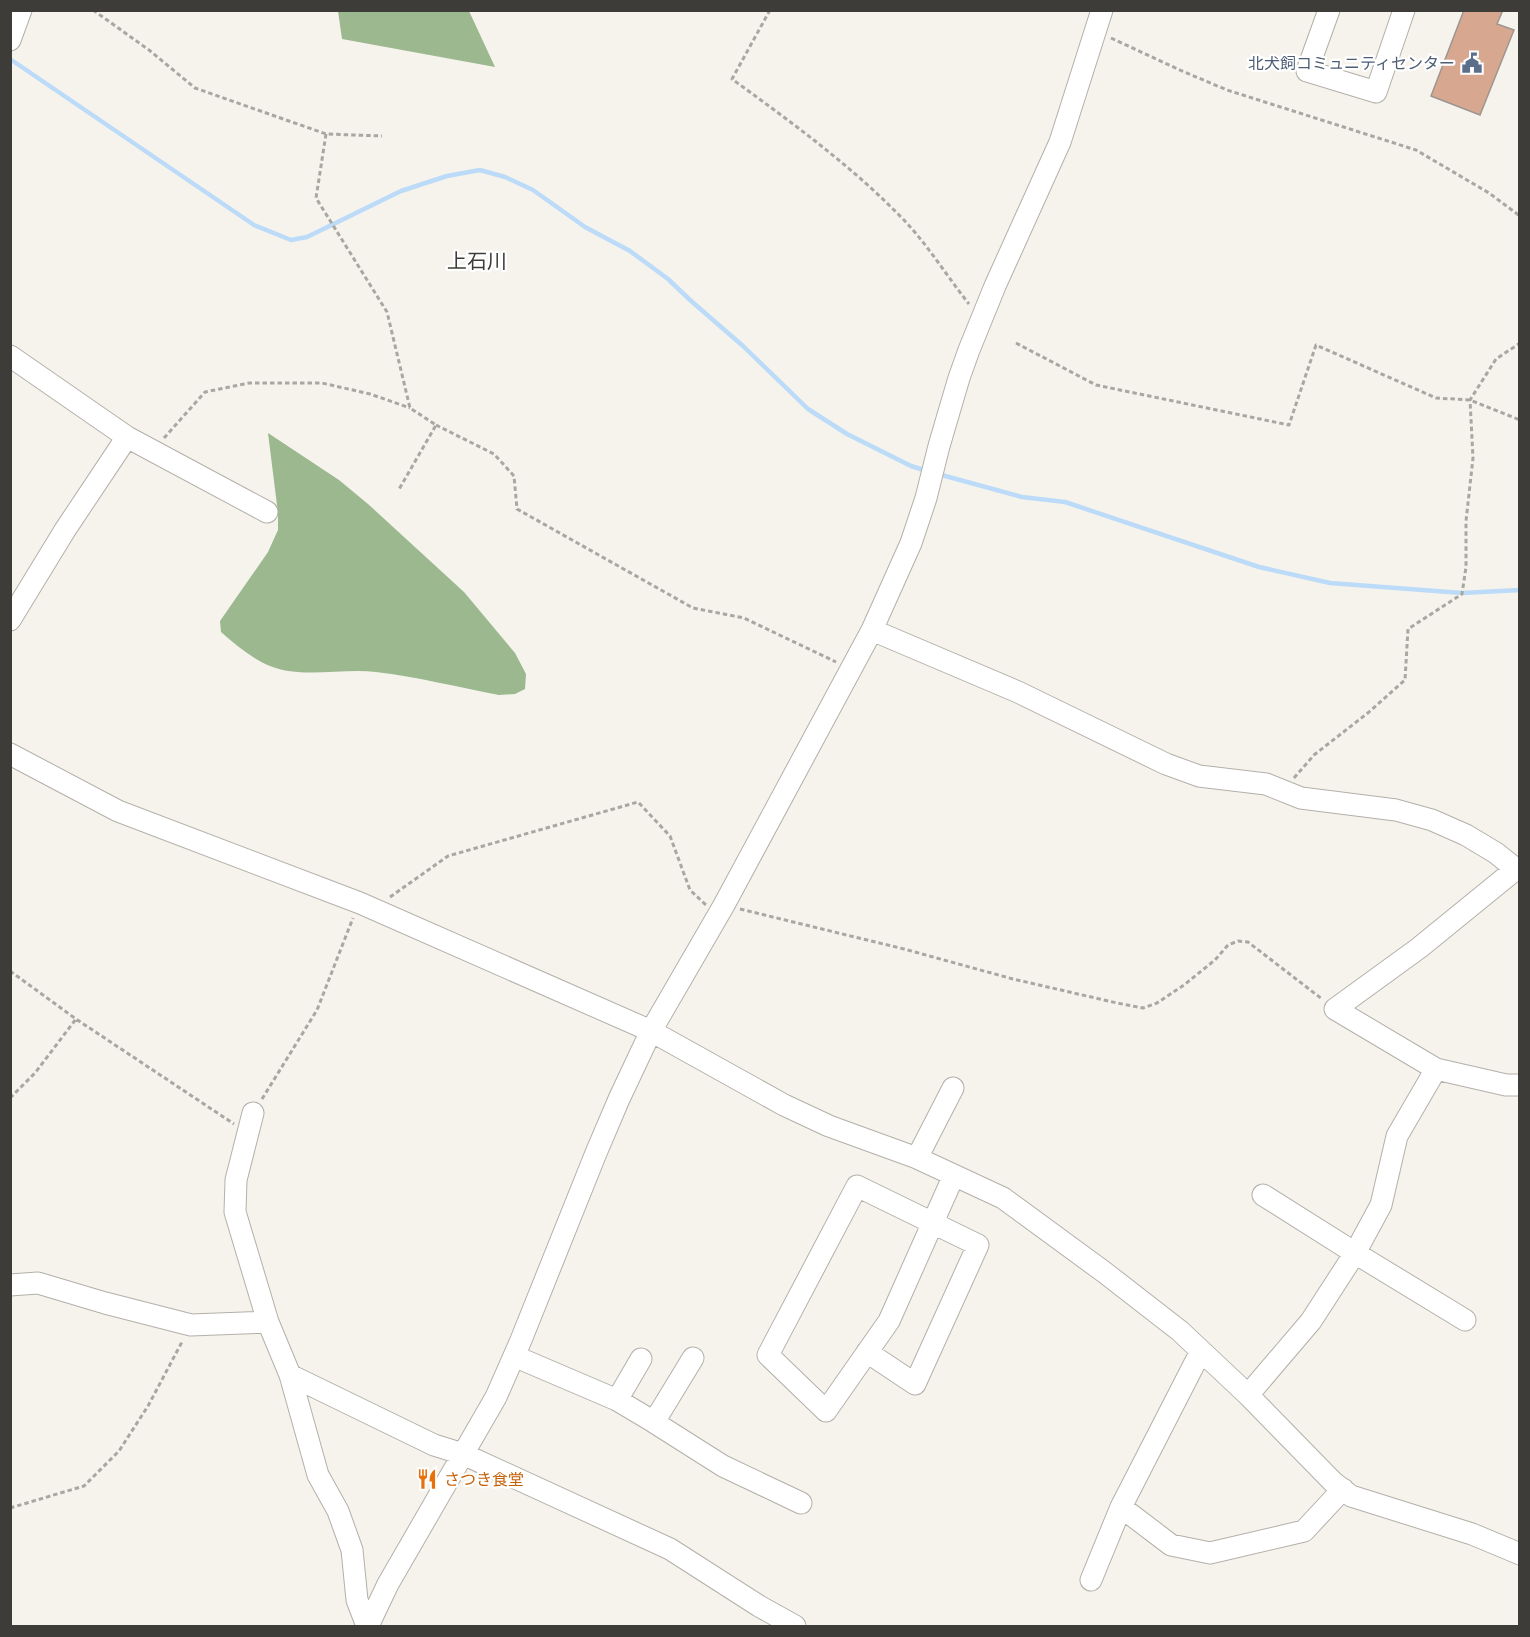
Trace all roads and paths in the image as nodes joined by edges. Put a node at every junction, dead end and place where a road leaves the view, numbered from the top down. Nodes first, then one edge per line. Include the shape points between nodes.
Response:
1 (21, 10) edge
2 (93, 10) edge
3 (770, 10) edge
4 (1102, 10) edge
5 (1329, 10) edge
6 (1404, 10) edge
7 (1096, 31) junction
8 (10, 40) edge
9 (326, 134) junction
10 (382, 136) dead end
11 (1520, 216) edge
12 (981, 319) junction
13 (1016, 343) dead end
14 (1520, 343) edge
15 (10, 356) edge
16 (1470, 400) junction
17 (410, 408) junction
18 (1520, 420) edge
19 (436, 425) junction
20 (127, 437) junction
21 (153, 451) junction
22 (398, 491) dead end
23 (267, 512) dead end
24 (10, 620) edge
25 (872, 630) junction
26 (852, 669) junction
27 (10, 754) edge
28 (1283, 791) junction
29 (366, 906) junction
30 (721, 911) junction
31 (10, 971) edge
32 (1335, 1009) junction
33 (76, 1018) junction
34 (651, 1031) junction
35 (1436, 1069) junction
36 (1520, 1085) edge
37 (953, 1088) dead end
38 (10, 1098) edge
39 (253, 1113) joint
40 (248, 1133) junction
41 (917, 1158) junction
42 (954, 1175) junction
43 (1263, 1195) dead end
44 (933, 1222) junction
45 (1355, 1253) junction
46 (10, 1285) edge
47 (1465, 1320) dead end
48 (268, 1322) junction
49 (191, 1325) junction
50 (1201, 1351) junction
51 (867, 1352) junction
52 (514, 1356) junction
53 (693, 1358) dead end
54 (641, 1359) dead end
55 (290, 1375) junction
56 (1248, 1395) junction
57 (617, 1400) junction
58 (652, 1421) junction
59 (463, 1454) junction
60 (1343, 1489) junction
61 (801, 1503) dead end
62 (1121, 1507) junction
63 (10, 1508) edge
64 (1520, 1554) edge
65 (1091, 1580) dead end
66 (368, 1626) edge
67 (795, 1626) edge

1 - 8 street
2 - 9 path via 195,88
3 - 12 path via 732,79 865,182 902,218
4 - 7 street
5 - 6 street via 1307,70 1376,92
7 - 11 path via 1227,90 1416,150
7 - 12 street via 1060,142
9 - 10 path
9 - 17 path via 316,198 387,312
12 - 25 street via 959,378 911,543
13 - 16 path via 1096,385 1289,425 1316,345 1436,398
14 - 16 path via 1496,358
15 - 20 street
16 - 18 path
16 - 28 path via 1473,458 1462,594 1408,629 1406,680 1314,756
17 - 19 path
17 - 21 path via 322,383 249,383 205,392
19 - 22 path
19 - 26 path via 494,454 514,476 517,509 693,608 744,618
20 - 21 street
20 - 24 street
21 - 23 street
25 - 26 street
25 - 28 street via 1018,692 1166,764 1199,776 1266,784
26 - 30 street
27 - 29 street via 118,811
28 - 32 street via 1301,798 1396,810 1432,820 1466,835 1516,869 1419,948
29 - 30 path via 448,856 638,802 670,836 690,890
29 - 34 street
29 - 39 path via 317,1010
30 - 32 path via 904,949 1143,1008 1184,985 1228,945 1248,942
30 - 34 street
31 - 33 path
32 - 35 street
33 - 38 path via 35,1073
33 - 40 path
34 - 41 street via 784,1105
34 - 52 street
35 - 36 street
35 - 45 street via 1397,1136 1381,1205
37 - 41 street
39 - 40 street
40 - 48 street via 236,1180 235,1212
41 - 42 street
42 - 44 street
42 - 50 street via 1003,1198 1112,1278
43 - 45 street
44 - 51 street via 889,1321
44 - 51 street via 978,1245 915,1384
44 - 51 street via 857,1186 768,1355 826,1411
45 - 47 street
45 - 56 street via 1311,1321
46 - 49 street via 38,1283
48 - 49 street
48 - 55 street
49 - 63 path via 119,1451 84,1486
50 - 56 street
50 - 62 street
52 - 57 street
52 - 59 street
53 - 58 street
54 - 57 street
55 - 59 street via 434,1445
55 - 66 street via 318,1475 338,1511 352,1550 357,1600
56 - 60 street
57 - 58 street
58 - 61 street via 723,1466
59 - 66 street
59 - 67 street via 670,1549
60 - 62 street via 1304,1531 1210,1553 1171,1545
60 - 64 street via 1351,1496 1472,1534
62 - 65 street

